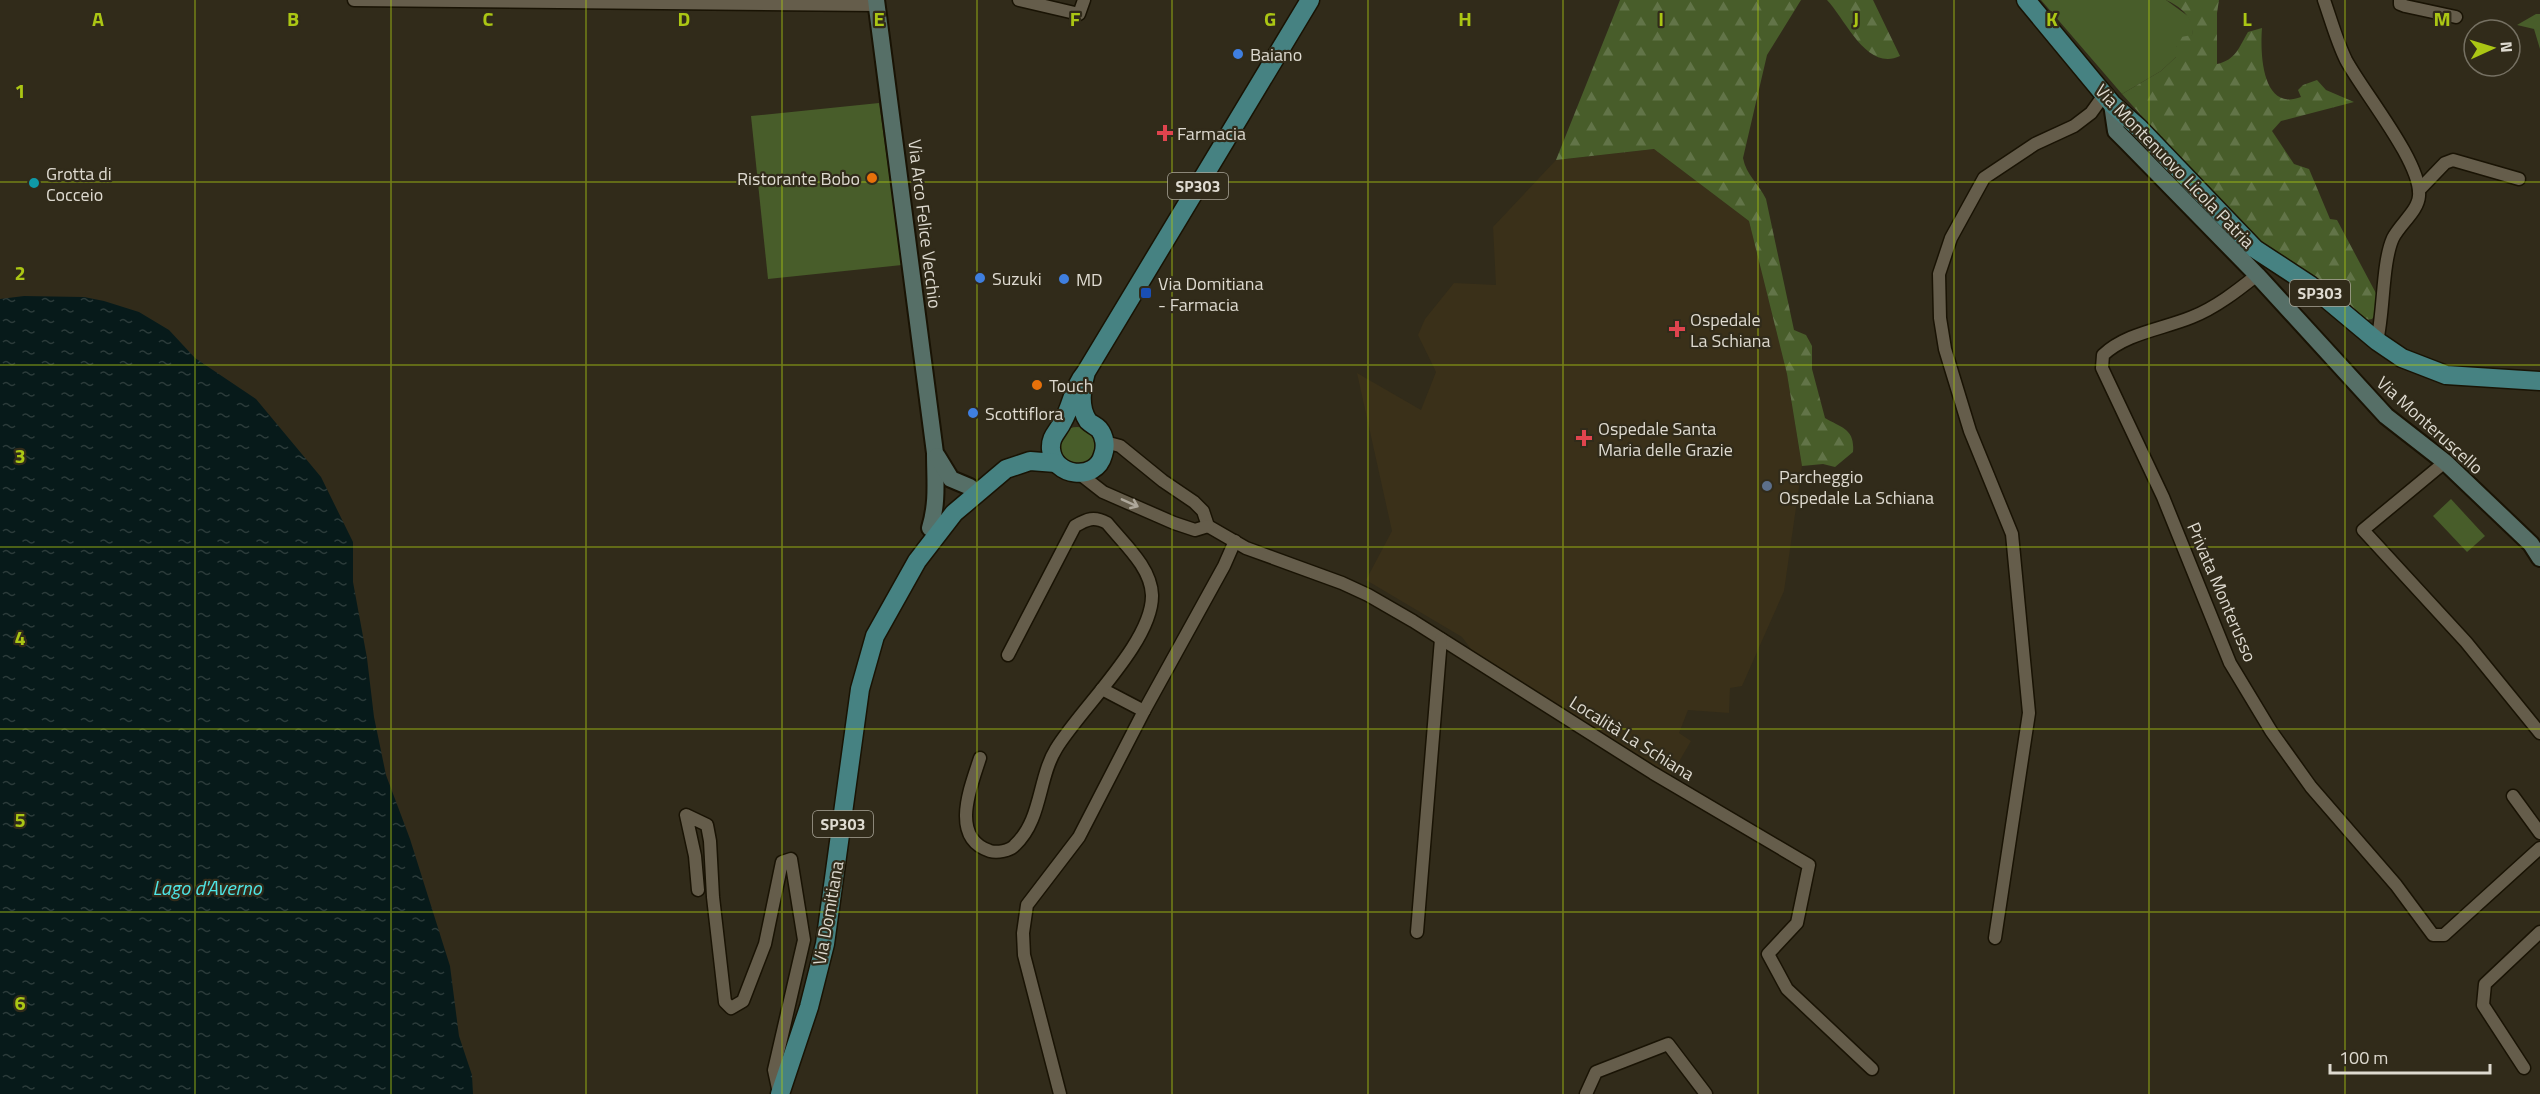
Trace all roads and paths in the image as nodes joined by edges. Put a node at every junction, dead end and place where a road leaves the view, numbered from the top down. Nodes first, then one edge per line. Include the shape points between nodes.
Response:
1 (354, 0) edge
2 (1019, 0) edge
3 (1084, 0) edge
4 (1310, 0) edge
5 (2026, 0) edge
6 (2324, 0) edge
7 (2400, 0) edge
8 (876, 3) edge
9 (2456, 17) dead end
10 (2108, 99) junction
11 (2139, 128) junction
12 (2127, 142) junction
13 (2519, 178) dead end
14 (2419, 190) junction
15 (2257, 274) junction
16 (2377, 341) junction
17 (1086, 372) junction
18 (2540, 381) edge
19 (1088, 421) junction
20 (1062, 424) junction
21 (1105, 442) junction
22 (1044, 444) junction
23 (935, 453) junction
24 (2445, 462) junction
25 (1056, 463) junction
26 (1080, 474) junction
27 (970, 487) junction
28 (937, 489) junction
29 (955, 507) junction
30 (1208, 526) junction
31 (930, 528) junction
32 (1235, 542) junction
33 (2540, 558) edge
34 (916, 561) junction
35 (1441, 639) junction
36 (1008, 655) dead end
37 (1102, 689) junction
38 (1144, 711) junction
39 (2540, 733) edge
40 (980, 759) dead end
41 (2513, 796) dead end
42 (2540, 833) edge
43 (2540, 848) edge
44 (698, 890) dead end
45 (1417, 932) dead end
46 (2540, 932) edge
47 (1995, 938) dead end
48 (2524, 1068) dead end
49 (1872, 1069) dead end
50 (779, 1094) edge
51 (1060, 1094) edge
52 (1586, 1094) edge
53 (1706, 1094) edge

1 - 8 street
2 - 3 street via 1079,14
4 - 17 main road, SP303
5 - 10 main road, Via Montenuovo Licola Patria / SP303
6 - 14 street via 2346,59 2393,132
7 - 9 street via 2404,6
8 - 23 street, Via Arco Felice Vecchio
10 - 11 main road, Via Montenuovo Licola Patria / SP303
10 - 12 street, Via Monteruscello via 2116,130
10 - 47 street via 2074,126 2035,144 1984,178 1951,238 1939,274 1944,349 1970,431 2012,534 2029,699
11 - 12 street via 2124,128
11 - 16 main road, Via Montenuovo Licola Patria / SP303 via 2255,249 2310,285
12 - 15 street, Via Monteruscello
13 - 14 street via 2453,160 2445,163
14 - 16 street via 2416,207 2388,251
15 - 24 street, Via Monteruscello via 2386,416
15 - 43 street, Privata Monterusso via 2193,317 2114,344 2103,355 2102,368 2163,498 2230,663 2305,778 2433,935 2444,935
16 - 18 main road, Via Montenuovo Licola Patria / SP303 via 2402,358 2446,375
17 - 19 main road via 1082,401
17 - 20 main road via 1077,383
19 - 20 main road via 1075,419
19 - 21 main road via 1100,429
20 - 22 main road
21 - 26 main road via 1103,457 1094,469
21 - 30 street, Località La Schiana via 1120,446 1194,502 1203,511
22 - 25 main road
22 - 27 main road, Via Domitiana via 996,468
23 - 27 street, Via Arco Felice Vecchio via 951,479
23 - 28 street, Via Arco Felice Vecchio
24 - 33 street, Via Monteruscello via 2531,544
24 - 39 street via 2363,530 2466,642
25 - 26 main road
25 - 29 main road, Via Domitiana via 1030,461 1006,469
26 -> 30 street, Località La Schiana via 1103,492 1174,523 1194,530
27 - 29 main road, Via Domitiana
28 - 29 street via 945,503
28 - 31 street, Via Arco Felice Vecchio
29 - 31 main road, Via Domitiana
29 - 34 main road, Via Domitiana / SP303
30 - 32 street, Località La Schiana
31 - 34 main road, Via Domitiana
32 - 35 street, Località La Schiana via 1351,587
32 - 38 street
34 - 50 main road, Via Domitiana / SP303 via 875,636 866,662 825,944 809,1007
35 - 45 street
35 - 49 street, Località La Schiana via 1809,865 1797,923 1768,954 1787,989
36 - 37 street via 1075,526 1087,519 1098,519 1107,523 1149,575 1152,597 1138,637
37 - 38 street
37 - 40 street via 1055,750 1024,834 1014,847 1003,851 990,851 975,842 964,822
38 - 51 street via 1079,837 1027,905 1024,955
41 - 42 street
44 - 50 street via 686,815 707,825 723,988 725,1002 731,1008 743,1001 765,944 782,862 791,859 804,940 774,1071
46 - 48 street via 2486,984 2483,1005
52 - 53 street via 1596,1072 1668,1044

